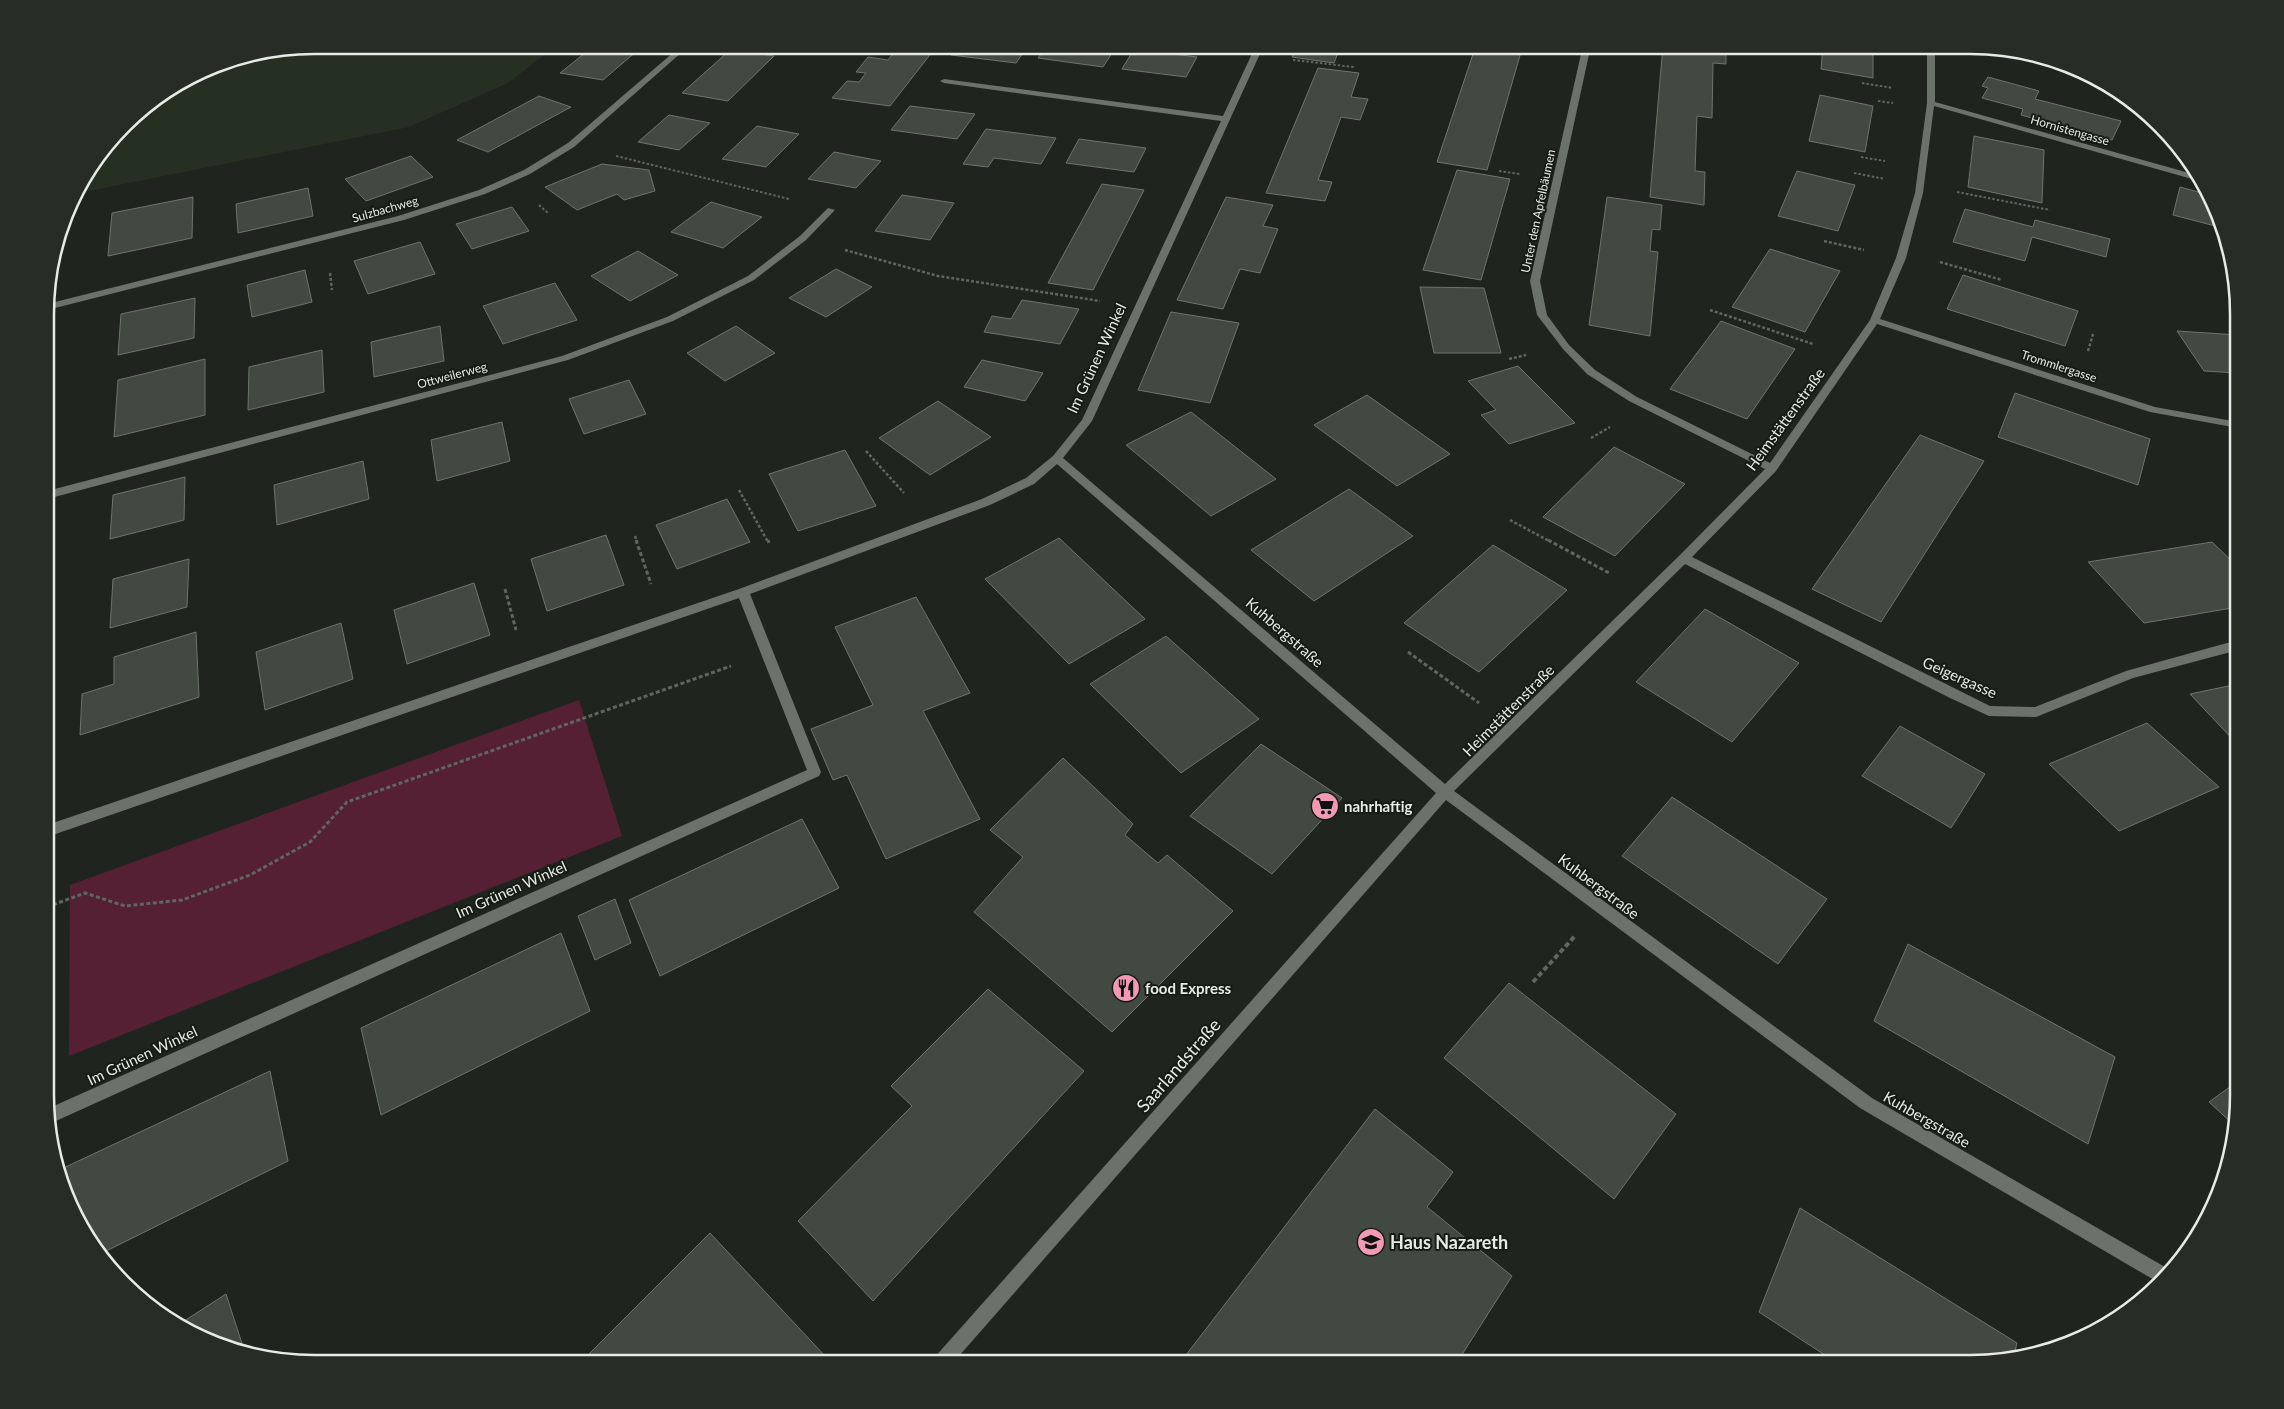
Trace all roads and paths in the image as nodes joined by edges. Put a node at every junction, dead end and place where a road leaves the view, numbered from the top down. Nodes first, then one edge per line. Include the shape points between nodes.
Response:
1 (676, 54) edge
2 (1256, 54) edge
3 (1281, 54) edge
4 (1585, 54) edge
5 (1931, 54) edge
6 (1354, 67) dead end
7 (944, 81) dead end
8 (1931, 104) junction
9 (1226, 119) junction
10 (571, 145) junction
11 (2190, 176) edge
12 (1920, 185) junction
13 (831, 210) joint
14 (2050, 210) dead end
15 (803, 238) junction
16 (1903, 251) junction
17 (2002, 280) dead end
18 (54, 305) edge
19 (1138, 307) junction
20 (1710, 310) dead end
21 (1875, 320) junction
22 (1849, 356) junction
23 (2230, 424) edge
24 (866, 451) dead end
25 (1056, 458) junction
26 (1772, 468) junction
27 (739, 490) dead end
28 (54, 493) edge
29 (1510, 520) dead end
30 (932, 523) junction
31 (635, 536) dead end
32 (1684, 558) junction
33 (788, 576) junction
34 (744, 592) junction
35 (1647, 594) junction
36 (663, 620) junction
37 (2230, 648) edge
38 (1408, 652) dead end
39 (767, 653) junction
40 (1512, 727) junction
41 (1446, 792) junction
42 (54, 829) edge
43 (54, 904) edge
44 (1601, 908) junction
45 (1533, 982) dead end
46 (54, 1114) edge
47 (2159, 1274) edge
48 (948, 1355) edge

1 - 10 street, Sulzbachweg
2 - 9 street, Im Grünen Winkel
3 - 6 path
4 - 26 street, Unter den Apfelbäumen via 1535,281 1542,315 1566,347 1591,372 1633,399
5 - 8 street, Heimstättenstraße
7 - 9 street
8 - 11 street, Hornistengasse
8 - 12 street, Heimstättenstraße
9 - 19 street, Im Grünen Winkel
10 - 13 path
10 - 18 street, Sulzbachweg via 527,172 482,192 401,218
12 - 14 path
12 - 16 street, Heimstättenstraße
13 - 15 street, Ottweilerweg
15 - 19 path via 938,276
15 - 28 street, Ottweilerweg via 751,278 694,307 565,358
16 - 17 path
16 - 21 street, Heimstättenstraße
19 - 25 street, Im Grünen Winkel via 1087,421
20 - 22 path
21 - 22 street, Heimstättenstraße
21 - 23 street, Trommlergasse via 2154,410
22 - 26 street, Heimstättenstraße
24 - 30 path
25 - 30 street, Im Grünen Winkel via 1030,481
25 - 41 street, Kuhbergstraße
26 - 32 street, Heimstättenstraße
27 - 33 path
29 - 35 path
30 - 33 street, Im Grünen Winkel
31 - 36 path
32 - 35 street, Heimstättenstraße
32 - 37 street, Geigergasse via 1989,711 2036,712 2130,674
33 - 34 street, Im Grünen Winkel
34 - 36 street, Im Grünen Winkel
34 - 39 street, Im Grünen Winkel
35 - 40 street, Heimstättenstraße
36 - 42 street, Im Grünen Winkel
38 - 40 path
39 - 43 path via 347,802 310,842 250,875 182,900 125,906 85,893
39 - 46 street, Im Grünen Winkel via 814,772
40 - 41 street, Heimstättenstraße
41 - 44 street, Kuhbergstraße
41 - 48 street, Saarlandstraße
44 - 45 path
44 - 47 street, Kuhbergstraße via 1866,1103

